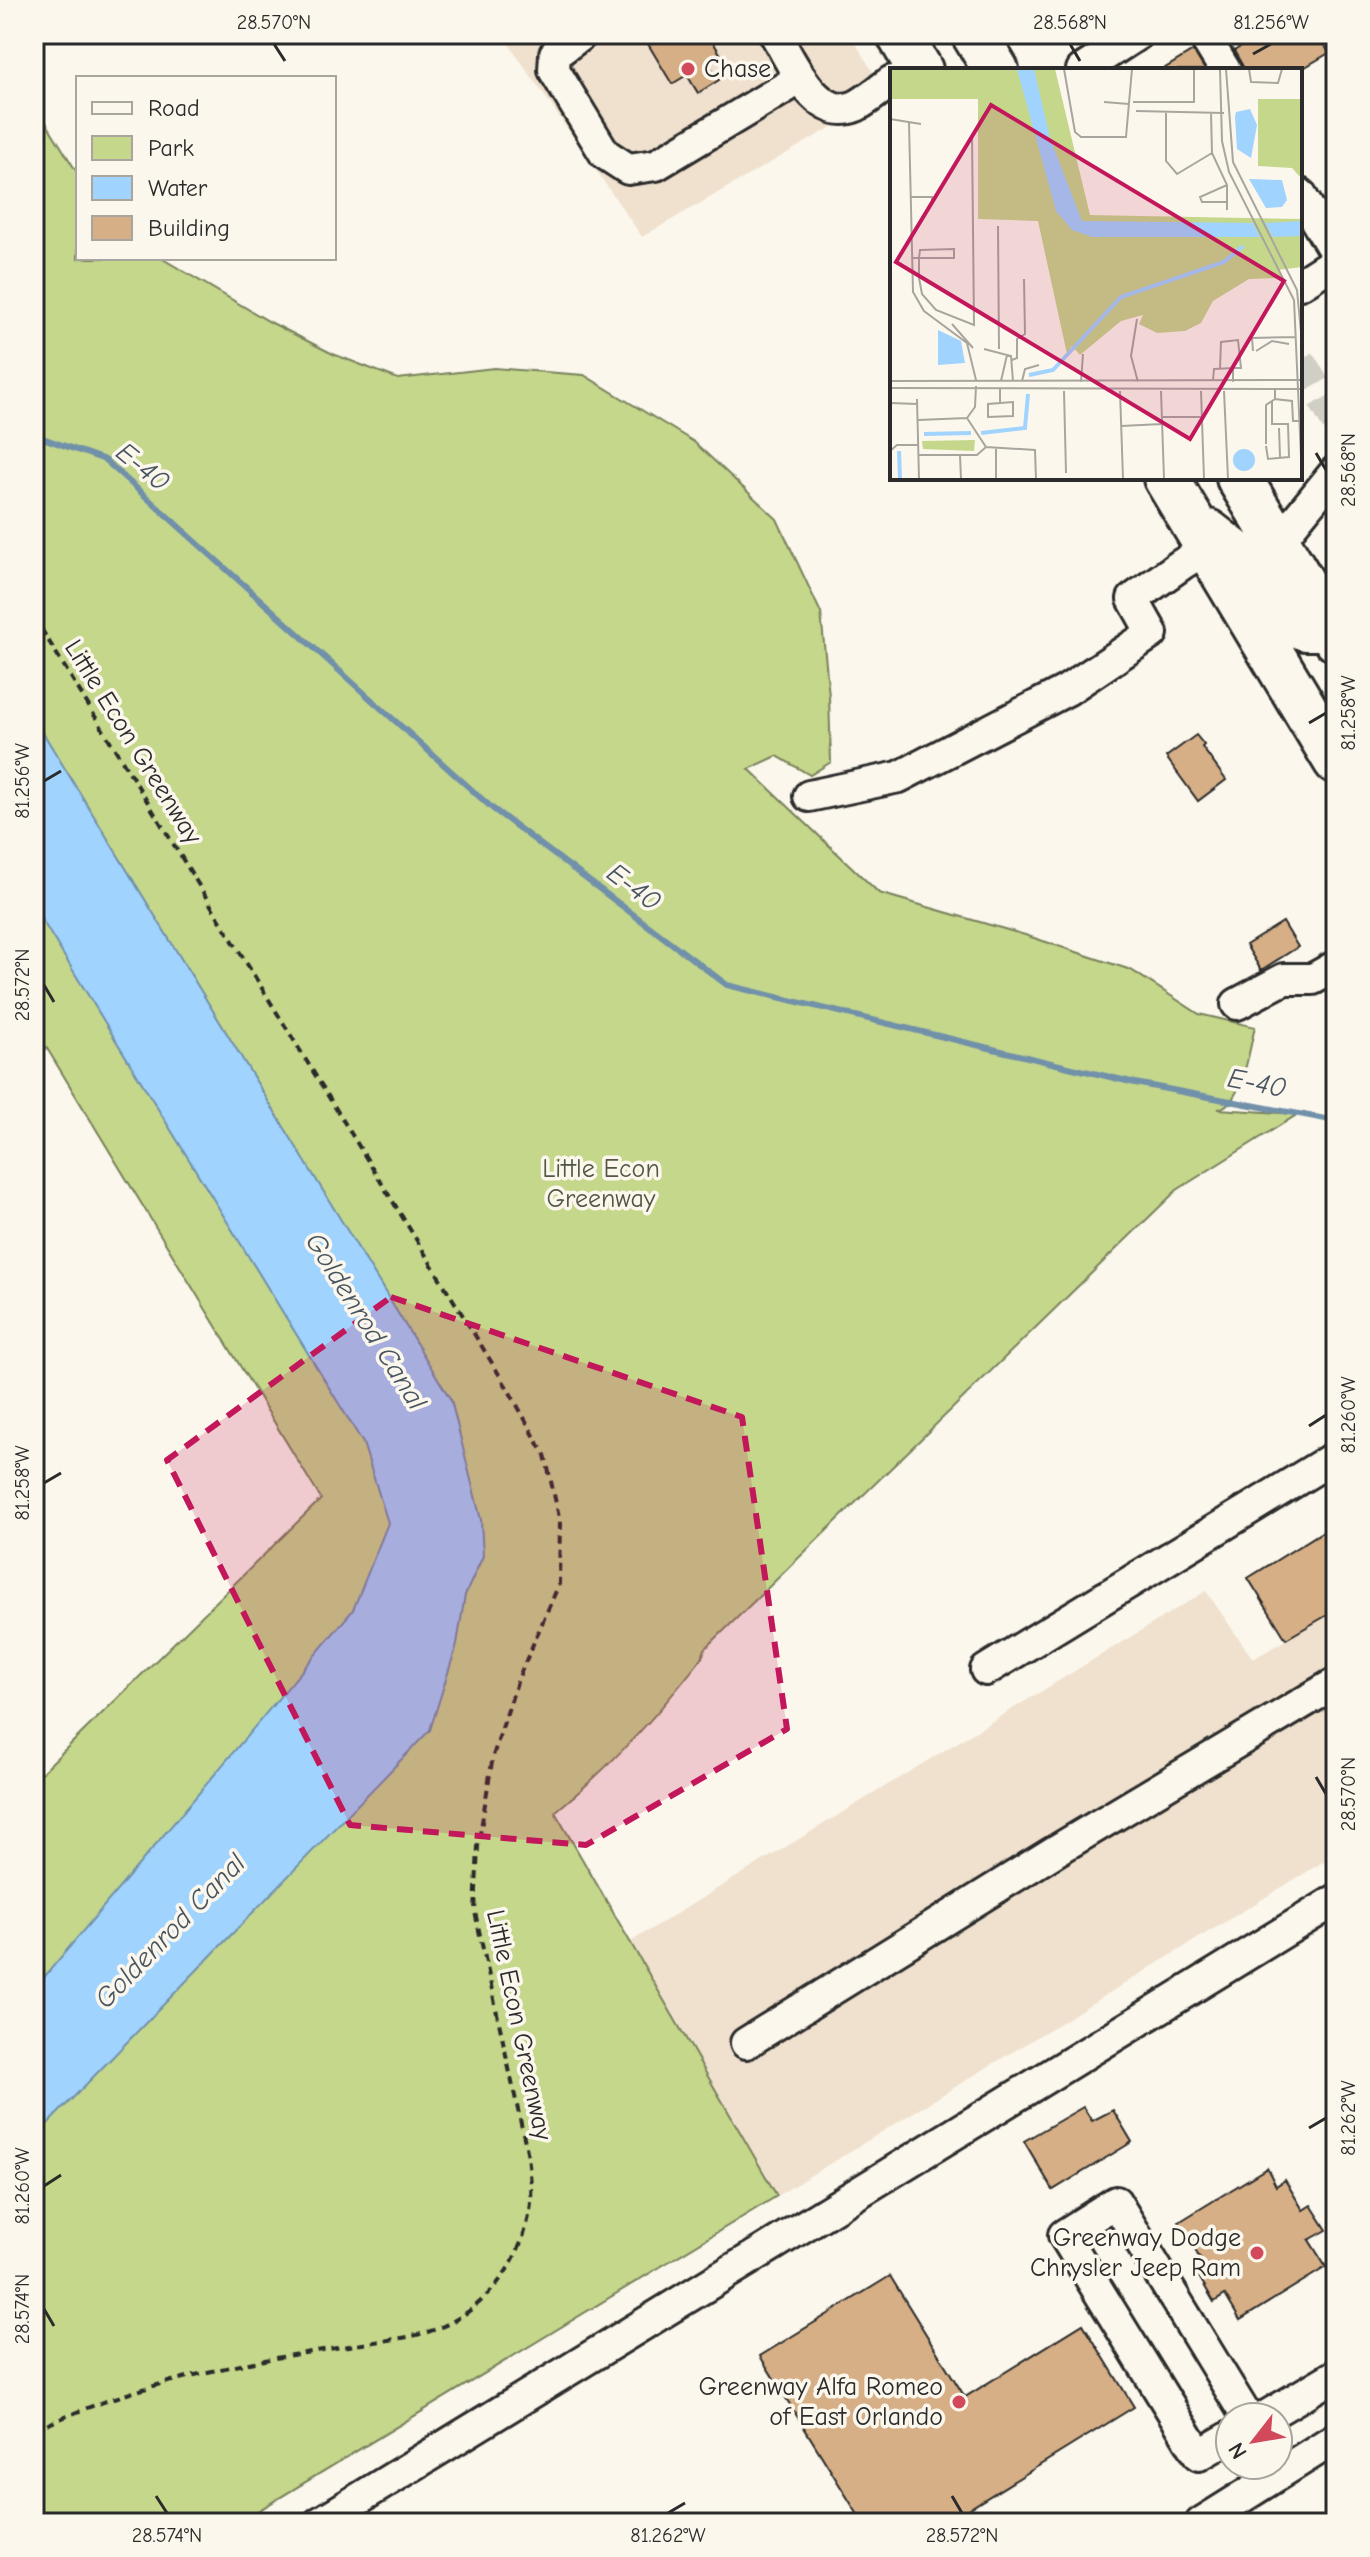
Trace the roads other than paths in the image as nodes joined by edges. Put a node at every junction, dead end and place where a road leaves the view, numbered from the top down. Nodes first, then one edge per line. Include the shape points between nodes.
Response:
1 (582, 34) edge
2 (775, 34) edge
3 (974, 34) edge
4 (1138, 34) edge
5 (1203, 34) edge
6 (995, 68) edge
7 (1085, 68) edge
8 (1224, 68) edge
9 (801, 78) junction
10 (890, 78) edge
11 (1302, 197) edge
12 (1336, 254) edge
13 (1336, 261) edge
14 (1302, 283) edge
15 (1336, 471) edge
16 (1167, 480) edge
17 (1240, 480) edge
18 (1199, 534) junction
19 (1278, 542) junction
20 (1334, 630) edge
21 (1336, 761) edge
22 (809, 796) dead end
23 (1336, 966) edge
24 (1237, 1004) dead end
25 (1336, 1459) edge
26 (986, 1670) dead end
27 (1336, 1683) edge
28 (1336, 1900) edge
29 (746, 2043) dead end
30 (1336, 2375) edge
31 (1237, 2401) edge
32 (1292, 2401) edge
33 (1336, 2438) edge
34 (1214, 2446) edge
35 (1294, 2460) edge
36 (1261, 2481) edge
37 (319, 2523) edge
38 (1201, 2523) edge

1 - 9 street via 555,54 554,70 605,154 628,169 656,165
2 - 9 street
3 - 6 highway
4 - 7 street
5 - 8 street
9 - 10 street via 811,95 831,107 853,107
11 - 12 street
13 - 14 street
15 - 19 street
16 - 18 highway
17 - 19 highway
18 - 20 highway via 1257,570 1287,617 1305,628
18 - 21 highway
18 - 22 street via 1182,564 1133,599 1152,633 1067,690 899,777
19 - 20 highway
23 - 24 street via 1313,979 1284,979
25 - 26 street
27 - 29 street
28 - 37 street
30 - 32 street
31 - 34 street via 1116,2202 1064,2235 1199,2455
33 - 35 street
36 - 38 street

